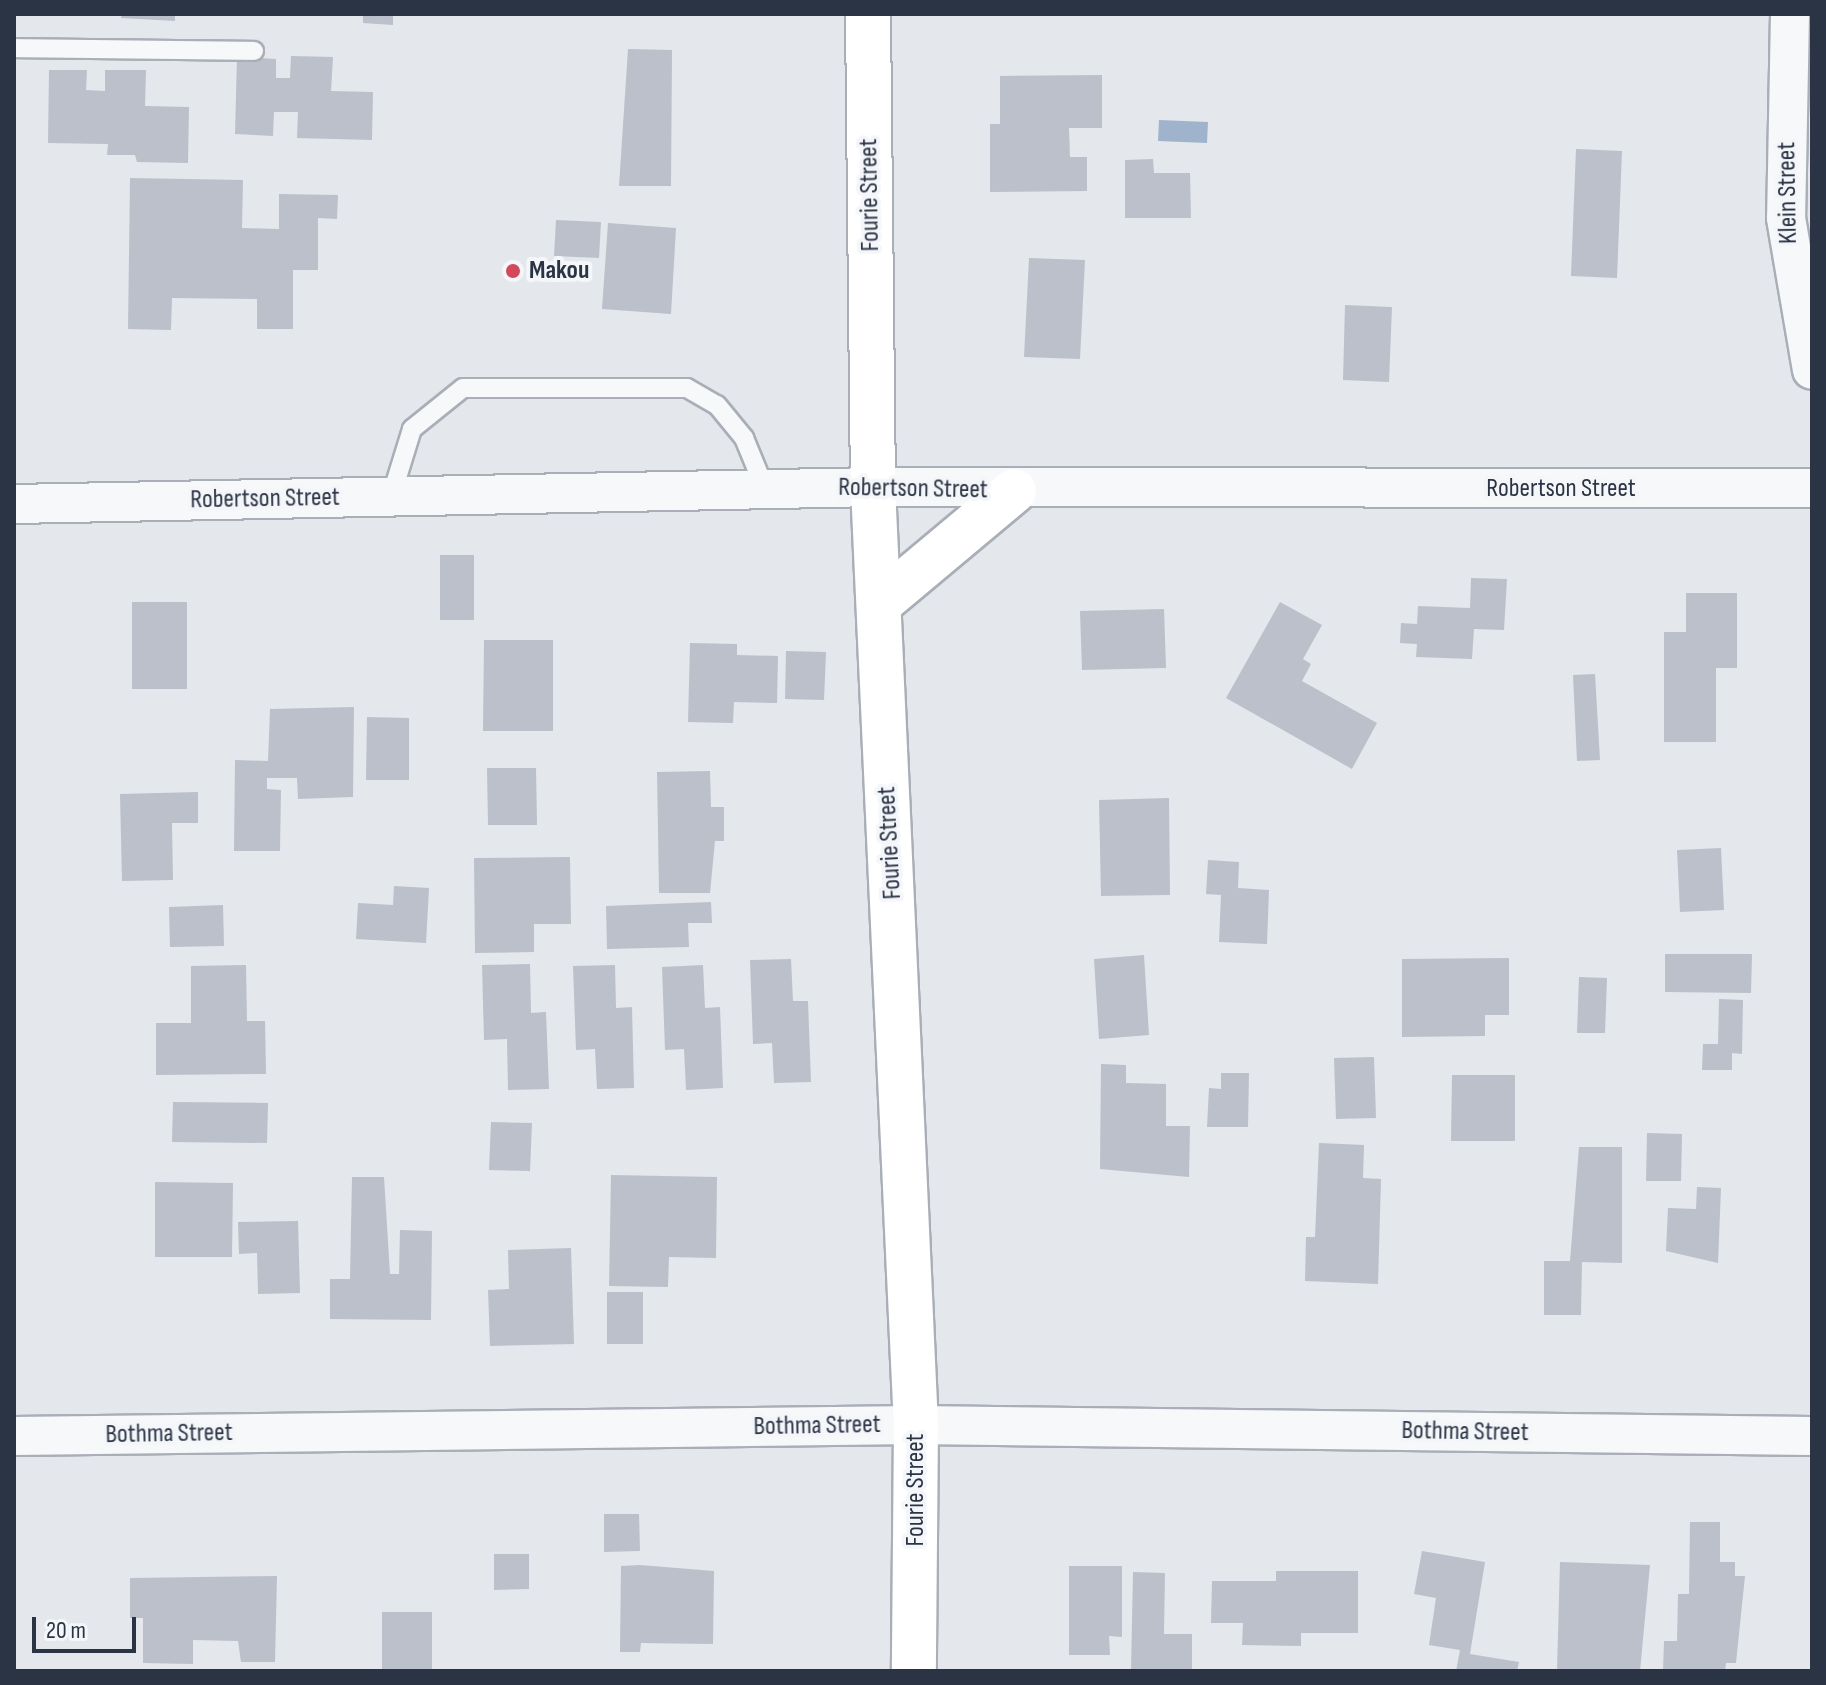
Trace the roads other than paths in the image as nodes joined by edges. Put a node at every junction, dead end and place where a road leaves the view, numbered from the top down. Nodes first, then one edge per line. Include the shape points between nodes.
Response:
1 (868, 14) edge
2 (1790, 14) edge
3 (14, 48) edge
4 (254, 51) dead end
5 (1812, 370) edge
6 (873, 487) junction
7 (1812, 488) edge
8 (765, 489) junction
9 (1014, 491) junction
10 (391, 497) junction
11 (14, 504) edge
12 (879, 604) junction
13 (916, 1425) junction
14 (14, 1436) edge
15 (1812, 1436) edge
16 (914, 1671) edge

1 - 6 highway, Fourie Street
2 - 5 street, Klein Street via 1786,218
3 - 4 lane
6 - 8 street, Robertson Street
6 - 9 street, Robertson Street
6 - 12 highway, Fourie Street
7 - 9 street, Robertson Street
8 - 10 street, Robertson Street
8 - 10 lane via 744,438 717,405 687,388 463,388 412,429
9 - 12 highway
10 - 11 street, Robertson Street
12 - 13 highway, Fourie Street
13 - 14 street, Bothma Street
13 - 15 street, Bothma Street
13 - 16 highway, Fourie Street

